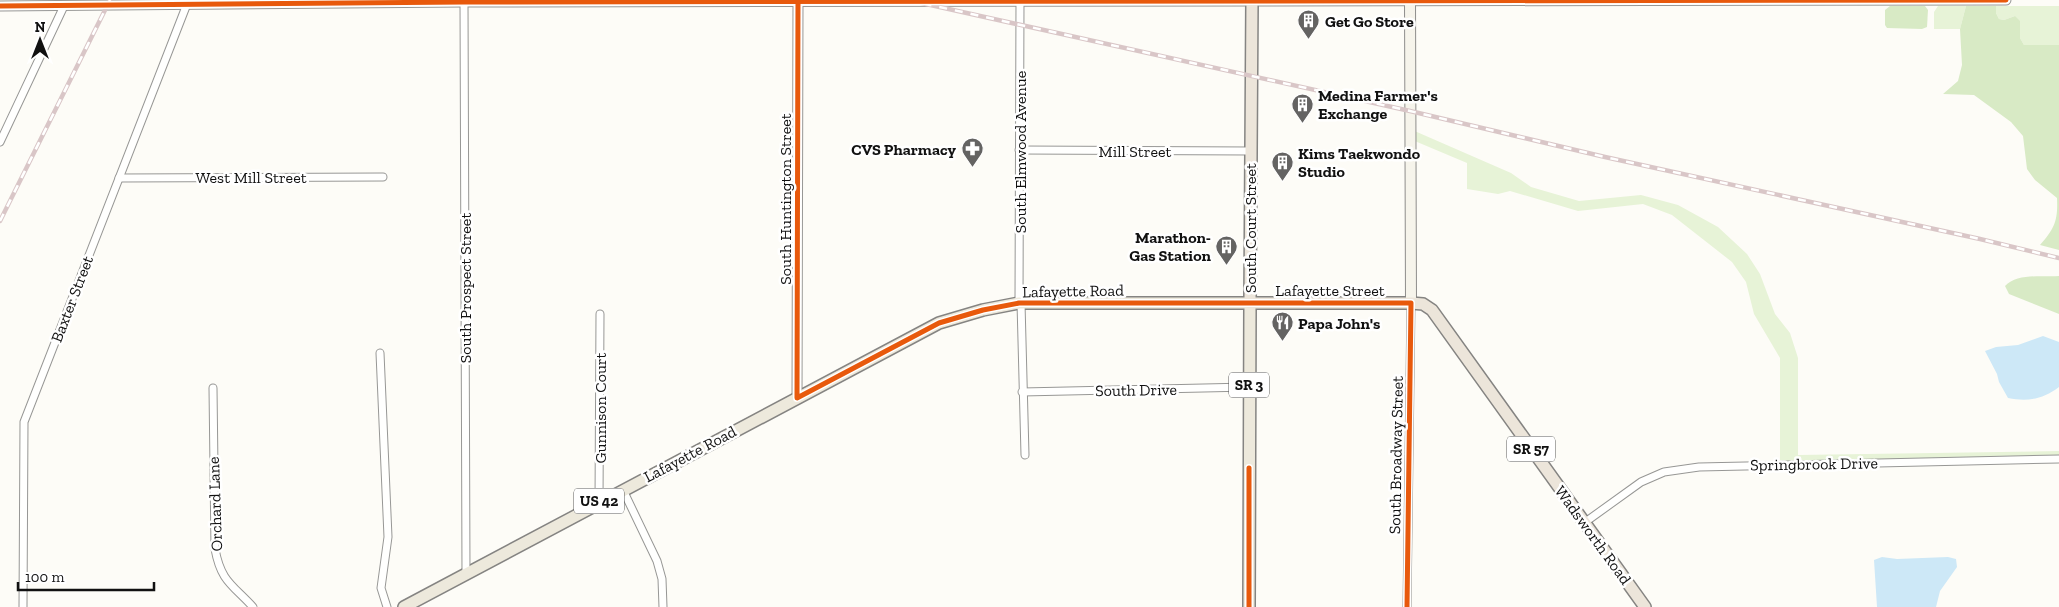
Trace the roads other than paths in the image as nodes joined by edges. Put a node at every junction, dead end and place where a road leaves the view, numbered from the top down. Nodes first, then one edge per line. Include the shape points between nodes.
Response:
1 (1648, 0) edge
2 (1879, 0) edge
3 (2006, 0) edge
4 (459, 1) edge
5 (798, 1) edge
6 (1020, 1) edge
7 (1252, 1) edge
8 (1410, 1) edge
9 (163, 2) edge
10 (187, 4) junction
11 (0, 6) edge
12 (64, 6) junction
13 (0, 142) edge
14 (1020, 150) junction
15 (1251, 151) junction
16 (383, 177) dead end
17 (119, 178) junction
18 (1410, 302) junction
19 (1020, 303) junction
20 (1250, 303) junction
21 (600, 314) dead end
22 (380, 353) dead end
23 (1249, 387) junction
24 (213, 388) dead end
25 (1022, 392) junction
26 (796, 398) junction
27 (1025, 455) dead end
28 (2059, 459) edge
29 (623, 490) junction
30 (599, 502) junction
31 (1584, 523) junction
32 (466, 573) junction
33 (416, 604) edge
34 (23, 607) edge
35 (253, 607) edge
36 (387, 607) edge
37 (404, 607) edge
38 (664, 607) edge
39 (1249, 607) edge
40 (1407, 607) edge
41 (1645, 607) edge

1 - 2 street
1 - 8 street
2 - 3 street
4 - 5 street
4 - 10 street
4 - 32 street, South Prospect Street
5 - 6 street
5 - 26 street, South Huntington Street
6 - 7 street
6 - 14 street, South Elmwood Avenue
7 - 8 street
7 - 15 highway, South Court Street
8 - 18 main road, South Broadway Street
9 - 10 street
9 - 12 street
10 - 17 street, Baxter Street
11 - 12 street
12 - 13 street
14 - 15 street, Mill Street
14 - 19 street, South Elmwood Avenue
15 - 20 highway, South Court Street
16 - 17 street, West Mill Street
17 - 34 street, Baxter Street via 24,422
18 - 20 highway, Lafayette Street
18 - 31 highway, Wadsworth Road / SR 57 via 1423,304 1432,310
18 - 40 street, South Broadway Street
19 - 20 main road, Lafayette Road / US 42
19 - 25 street, South Elmwood Avenue
19 - 26 main road, Lafayette Road / US 42 via 939,323
20 - 23 main road, South Court Street / SR 3
21 - 30 street, Gunnison Court
22 - 36 street via 388,537 382,588
23 - 25 street, South Drive
23 - 39 main road, South Court Street / SR 3
24 - 35 street, Orchard Lane via 215,549 223,576
25 - 27 street, South Elmwood Avenue
26 - 29 main road, Lafayette Road / US 42
28 - 31 street, Springbrook Drive via 1699,467 1664,472 1641,482
29 - 30 main road, Lafayette Road / US 42
29 - 38 street via 657,561
30 - 32 main road, Lafayette Road / US 42
31 - 41 highway, Wadsworth Road / SR 57
32 - 33 main road, Lafayette Road / US 42
33 - 37 main road, Lafayette Road / US 42

